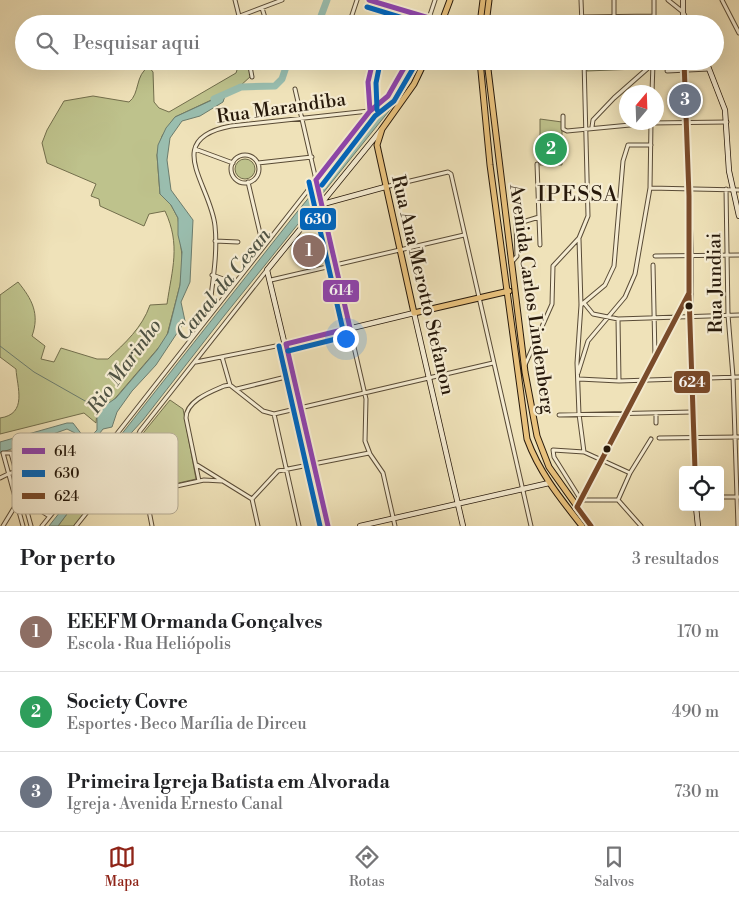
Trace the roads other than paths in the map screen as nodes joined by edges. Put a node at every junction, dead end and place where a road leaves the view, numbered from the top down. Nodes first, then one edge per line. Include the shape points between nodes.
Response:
1 (235, 0) edge
2 (282, 0) edge
3 (357, 0) edge
4 (369, 0) edge
5 (394, 0) edge
6 (435, 0) edge
7 (450, 0) edge
8 (483, 0) edge
9 (489, 0) edge
10 (581, 0) edge
11 (614, 0) edge
12 (654, 0) edge
13 (668, 0) edge
14 (683, 0) edge
15 (722, 0) edge
16 (262, 8) junction
17 (391, 8) junction
18 (683, 12) junction
19 (240, 15) edge
20 (243, 15) edge
21 (264, 15) edge
22 (353, 15) edge
23 (389, 15) edge
24 (419, 15) edge
25 (432, 15) edge
26 (445, 15) edge
27 (481, 15) edge
28 (487, 15) edge
29 (582, 15) edge
30 (614, 15) edge
31 (654, 15) edge
32 (684, 15) edge
33 (739, 33) edge
34 (251, 70) edge
35 (371, 70) edge
36 (403, 70) edge
37 (421, 70) edge
38 (481, 70) edge
39 (488, 70) edge
40 (584, 70) edge
41 (645, 70) edge
42 (653, 70) edge
43 (685, 70) joint
44 (709, 70) edge
45 (666, 71) dead end
46 (252, 77) dead end
47 (652, 85) edge
48 (295, 89) dead end
49 (369, 104) junction
50 (377, 107) junction
51 (370, 112) junction
52 (563, 116) dead end
53 (302, 118) junction
54 (727, 122) junction
55 (664, 123) edge
56 (686, 124) junction
57 (619, 126) edge
58 (587, 128) junction
59 (592, 128) junction
60 (382, 129) junction
61 (651, 130) edge
62 (651, 145) junction
63 (195, 149) junction
64 (312, 157) junction
65 (233, 163) junction
66 (258, 163) junction
67 (537, 164) dead end
68 (316, 180) junction
69 (248, 182) junction
70 (385, 187) junction
71 (650, 188) junction
72 (726, 189) junction
73 (737, 189) edge
74 (689, 190) junction
75 (321, 204) junction
76 (739, 216) edge
77 (539, 217) junction
78 (464, 235) junction
79 (579, 238) junction
80 (215, 241) junction
81 (238, 242) dead end
82 (540, 245) dead end
83 (263, 247) junction
84 (400, 250) junction
85 (739, 255) edge
86 (655, 256) dead end
87 (728, 256) junction
88 (691, 257) junction
89 (511, 264) junction
90 (336, 265) junction
91 (653, 265) dead end
92 (267, 270) junction
93 (212, 275) junction
94 (271, 280) junction
95 (235, 283) junction
96 (516, 290) junction
97 (507, 292) junction
98 (689, 293) junction
99 (479, 299) junction
100 (582, 304) junction
101 (414, 313) junction
102 (209, 315) junction
103 (728, 315) junction
104 (739, 315) edge
105 (607, 316) junction
106 (677, 317) junction
107 (691, 317) junction
108 (654, 319) junction
109 (618, 320) junction
110 (350, 328) junction
111 (286, 344) junction
112 (222, 357) junction
113 (655, 359) junction
114 (196, 362) junction
115 (493, 363) junction
116 (524, 368) junction
117 (578, 373) junction
118 (294, 375) junction
119 (691, 377) junction
120 (733, 377) junction
121 (739, 377) edge
122 (429, 378) junction
123 (578, 379) junction
124 (645, 379) junction
125 (620, 381) junction
126 (230, 385) junction
127 (237, 389) junction
128 (365, 393) junction
129 (301, 408) junction
130 (692, 412) junction
131 (656, 413) junction
132 (274, 414) junction
133 (579, 414) junction
134 (626, 414) junction
135 (559, 415) dead end
136 (656, 422) dead end
137 (117, 433) edge
138 (139, 433) edge
139 (737, 437) edge
140 (659, 438) dead end
141 (651, 439) dead end
142 (693, 439) junction
143 (584, 452) junction
144 (369, 453) junction
145 (12, 457) edge
146 (602, 460) junction
147 (196, 464) junction
148 (314, 464) junction
149 (694, 466) edge
150 (285, 470) junction
151 (12, 473) edge
152 (630, 473) junction
153 (9, 474) junction
154 (0, 478) edge
155 (199, 481) junction
156 (222, 481) junction
157 (549, 483) junction
158 (12, 485) edge
159 (178, 486) edge
160 (522, 489) junction
161 (724, 497) edge
162 (738, 497) edge
163 (252, 499) junction
164 (581, 500) junction
165 (618, 500) junction
166 (458, 504) junction
167 (577, 507) junction
168 (12, 511) edge
169 (696, 511) edge
170 (20, 514) edge
171 (47, 514) edge
172 (87, 514) edge
173 (50, 516) joint
174 (394, 518) junction
175 (3, 526) edge
176 (24, 526) edge
177 (42, 526) edge
178 (76, 526) edge
179 (258, 526) edge
180 (299, 526) edge
181 (328, 526) edge
182 (360, 526) edge
183 (395, 526) edge
184 (463, 526) edge
185 (531, 526) edge
186 (582, 526) edge
187 (592, 526) edge
188 (641, 526) edge
189 (698, 526) edge
190 (738, 526) edge

1 - 19 street
2 - 16 street
3 - 22 street
4 - 17 street
5 - 17 street
6 - 25 street
7 - 26 main road
8 - 27 main road
9 - 28 main road
10 - 29 street
11 - 30 street
12 - 31 street
13 - 18 street
14 - 18 street
15 - 33 street
16 - 20 street
16 - 21 street
17 - 23 street
17 - 24 street
18 - 32 street
34 - 46 street
35 - 49 street
36 - 50 street via 388,96
37 - 60 main road, Rua Ana Merotto Stefanon
38 - 97 main road, Avenida Carlos Lindenberg
39 - 89 main road, Avenida Carlos Lindenberg
40 - 58 street
41 - 59 street via 609,102 593,120
42 - 47 street
43 - 45 street
43 - 56 street
44 - 54 street via 723,102
48 - 53 street
49 - 50 street
49 - 51 street
50 - 51 street
51 - 53 street, Rua Marandiba
51 - 68 street
52 - 58 street via 563,129
53 - 63 street, Rua Marandiba via 217,128 204,134
53 - 64 street
54 - 56 street
54 - 73 street via 729,167
55 - 56 street
56 - 74 street
57 - 59 street
58 - 59 street
58 - 79 street via 589,207
60 - 70 main road, Rua Ana Merotto Stefanon via 377,151
60 - 75 street
61 - 62 street
62 - 71 street
62 - 100 street via 628,145 614,266 605,285
63 - 65 street
63 - 80 street via 195,169 213,216
64 - 66 street
64 - 68 street
65 - 66 street via 245,155
65 - 69 street via 234,175 240,181
66 - 69 street via 258,173
67 - 77 street
68 - 75 street
68 - 83 street
69 - 83 street
70 - 75 street
70 - 78 street via 450,173
70 - 84 main road, Rua Ana Merotto Stefanon
71 - 74 street
71 - 105 street via 631,286
72 - 73 street
72 - 74 street
72 - 87 street, Rua Jundiai
73 - 76 street
74 - 88 street
75 - 90 street
75 - 92 street
77 - 82 street
77 - 89 street via 516,224 517,256
78 - 84 street
78 - 99 street
79 - 100 street
79 - 116 street via 553,266 552,304
80 - 81 street
80 - 93 street
83 - 95 street
84 - 90 street
84 - 101 main road, Rua Ana Merotto Stefanon
85 - 87 street
86 - 88 street
87 - 88 street
87 - 103 street, Rua Jundiai
88 - 98 street
89 - 96 main road, Avenida Carlos Lindenberg
90 - 94 street
90 - 110 street
91 - 108 street
92 - 94 street
92 - 114 street
93 - 95 street
93 - 102 street
94 - 111 street
95 - 102 street
96 - 97 main road
96 - 116 main road, Avenida Carlos Lindenberg
97 - 99 main road
97 - 157 main road, Avenida Carlos Lindenberg via 527,439
98 - 106 street
98 - 107 street
99 - 101 main road
99 - 115 street
100 - 105 street via 594,314
100 - 117 street
101 - 110 street
101 - 122 street, Rua Ana Merotto Stefanon
102 - 137 street
103 - 104 street
103 - 107 street
103 - 120 street, Rua Jundiai
105 - 109 street
105 - 117 street via 588,342
106 - 107 street
106 - 108 street
106 - 113 street
107 - 119 street
108 - 109 street
108 - 113 street
109 - 125 street
110 - 111 street
110 - 128 street
111 - 112 street
111 - 118 street
112 - 114 street
112 - 126 street
113 - 124 street
114 - 138 street
115 - 122 street
115 - 160 street
116 - 167 main road, Avenida Carlos Lindenberg via 548,467
117 - 123 street
118 - 127 street
118 - 129 street
119 - 120 street
119 - 124 street
119 - 130 street
120 - 121 street
120 - 139 street, Rua Jundiai
122 - 128 street
122 - 166 street, Rua Ana Merotto Stefanon
123 - 125 street
123 - 133 street
124 - 125 street
124 - 134 street
126 - 127 street
126 - 147 street via 190,404 187,410
127 - 132 street via 263,410
128 - 129 street
128 - 144 street via 364,436
129 - 132 street
129 - 148 street
130 - 131 street
130 - 142 street
131 - 134 street
131 - 136 street
132 - 150 street
133 - 134 street
133 - 135 street
133 - 143 street
134 - 146 street
139 - 142 street
139 - 162 street, Rua Jundiai
140 - 142 street
141 - 152 street
142 - 149 street
143 - 146 street
143 - 164 street via 553,450 554,457
144 - 148 street
144 - 174 street via 383,473
145 - 153 street via 11,453 3,453
146 - 152 street
146 - 164 street
147 - 155 street
147 - 156 street
148 - 150 street
148 - 181 street
150 - 163 street via 276,472
150 - 180 street
151 - 153 street
152 - 165 street
153 - 154 street
153 - 158 street
155 - 156 street
155 - 159 street
156 - 163 street
157 - 160 street
157 - 186 main road, Avenida Carlos Lindenberg
160 - 166 street
160 - 185 street
161 - 162 street
162 - 190 street, Rua Jundiai
163 - 179 street
164 - 165 street
164 - 167 street
165 - 188 street
166 - 174 street
166 - 184 street, Rua Ana Merotto Stefanon
167 - 187 main road, Avenida Carlos Lindenberg
168 - 175 street
169 - 189 street
170 - 176 street
171 - 173 street
172 - 178 street
173 - 177 street
174 - 182 street
174 - 183 street

